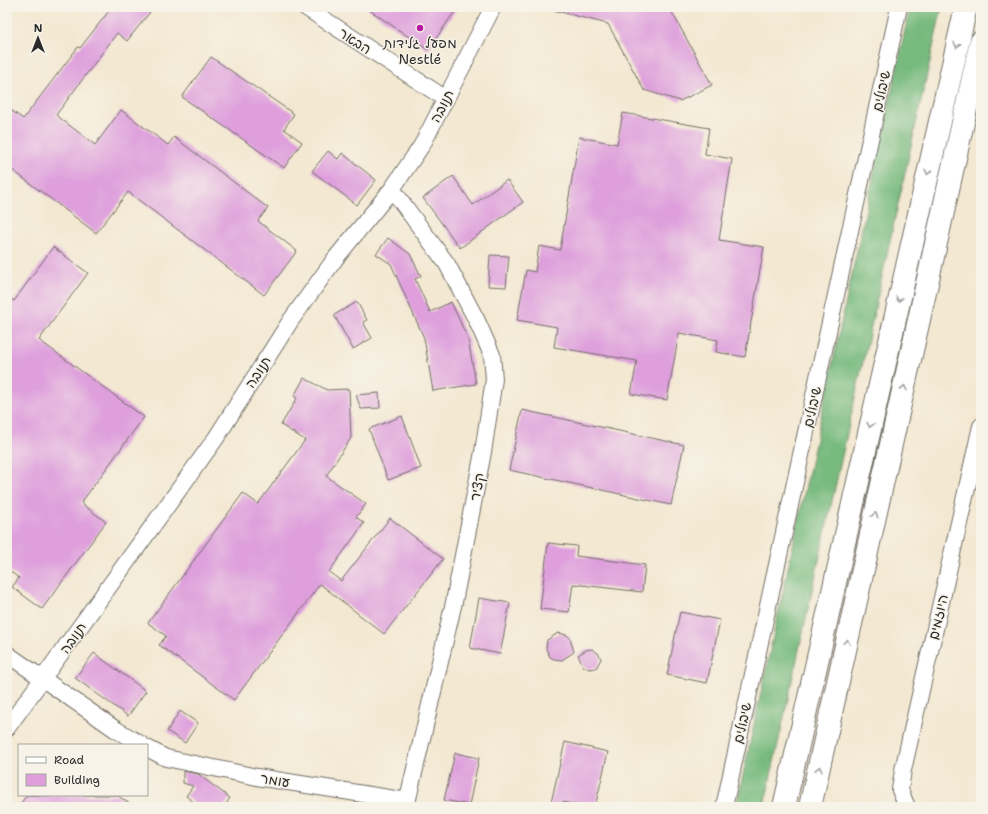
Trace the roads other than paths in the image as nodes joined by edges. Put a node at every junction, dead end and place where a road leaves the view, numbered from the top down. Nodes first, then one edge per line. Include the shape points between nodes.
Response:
1 (305, 7) edge
2 (493, 7) edge
3 (899, 7) edge
4 (966, 7) edge
5 (981, 42) edge
6 (446, 99) junction
7 (392, 189) junction
8 (981, 426) edge
9 (7, 654) edge
10 (44, 679) junction
11 (7, 728) edge
12 (140, 744) edge
13 (148, 749) edge
14 (406, 804) edge
15 (724, 807) edge
16 (784, 807) edge
17 (810, 807) edge
18 (907, 807) edge

1 - 6 street, הבאר
2 - 6 street, תנובה
3 - 15 street, שיבולים
4 -> 16 highway
17 -> 5 highway
6 - 7 street, תנובה via 422,145
7 - 10 street, תנובה via 335,258 216,438
7 - 14 street, קציר via 447,264 492,355 494,379 483,452 454,602
8 - 18 street, היוזמים via 903,770 900,790
9 - 10 street
10 - 11 street, תנובה
10 - 12 street
13 - 14 street, עומר via 166,758

